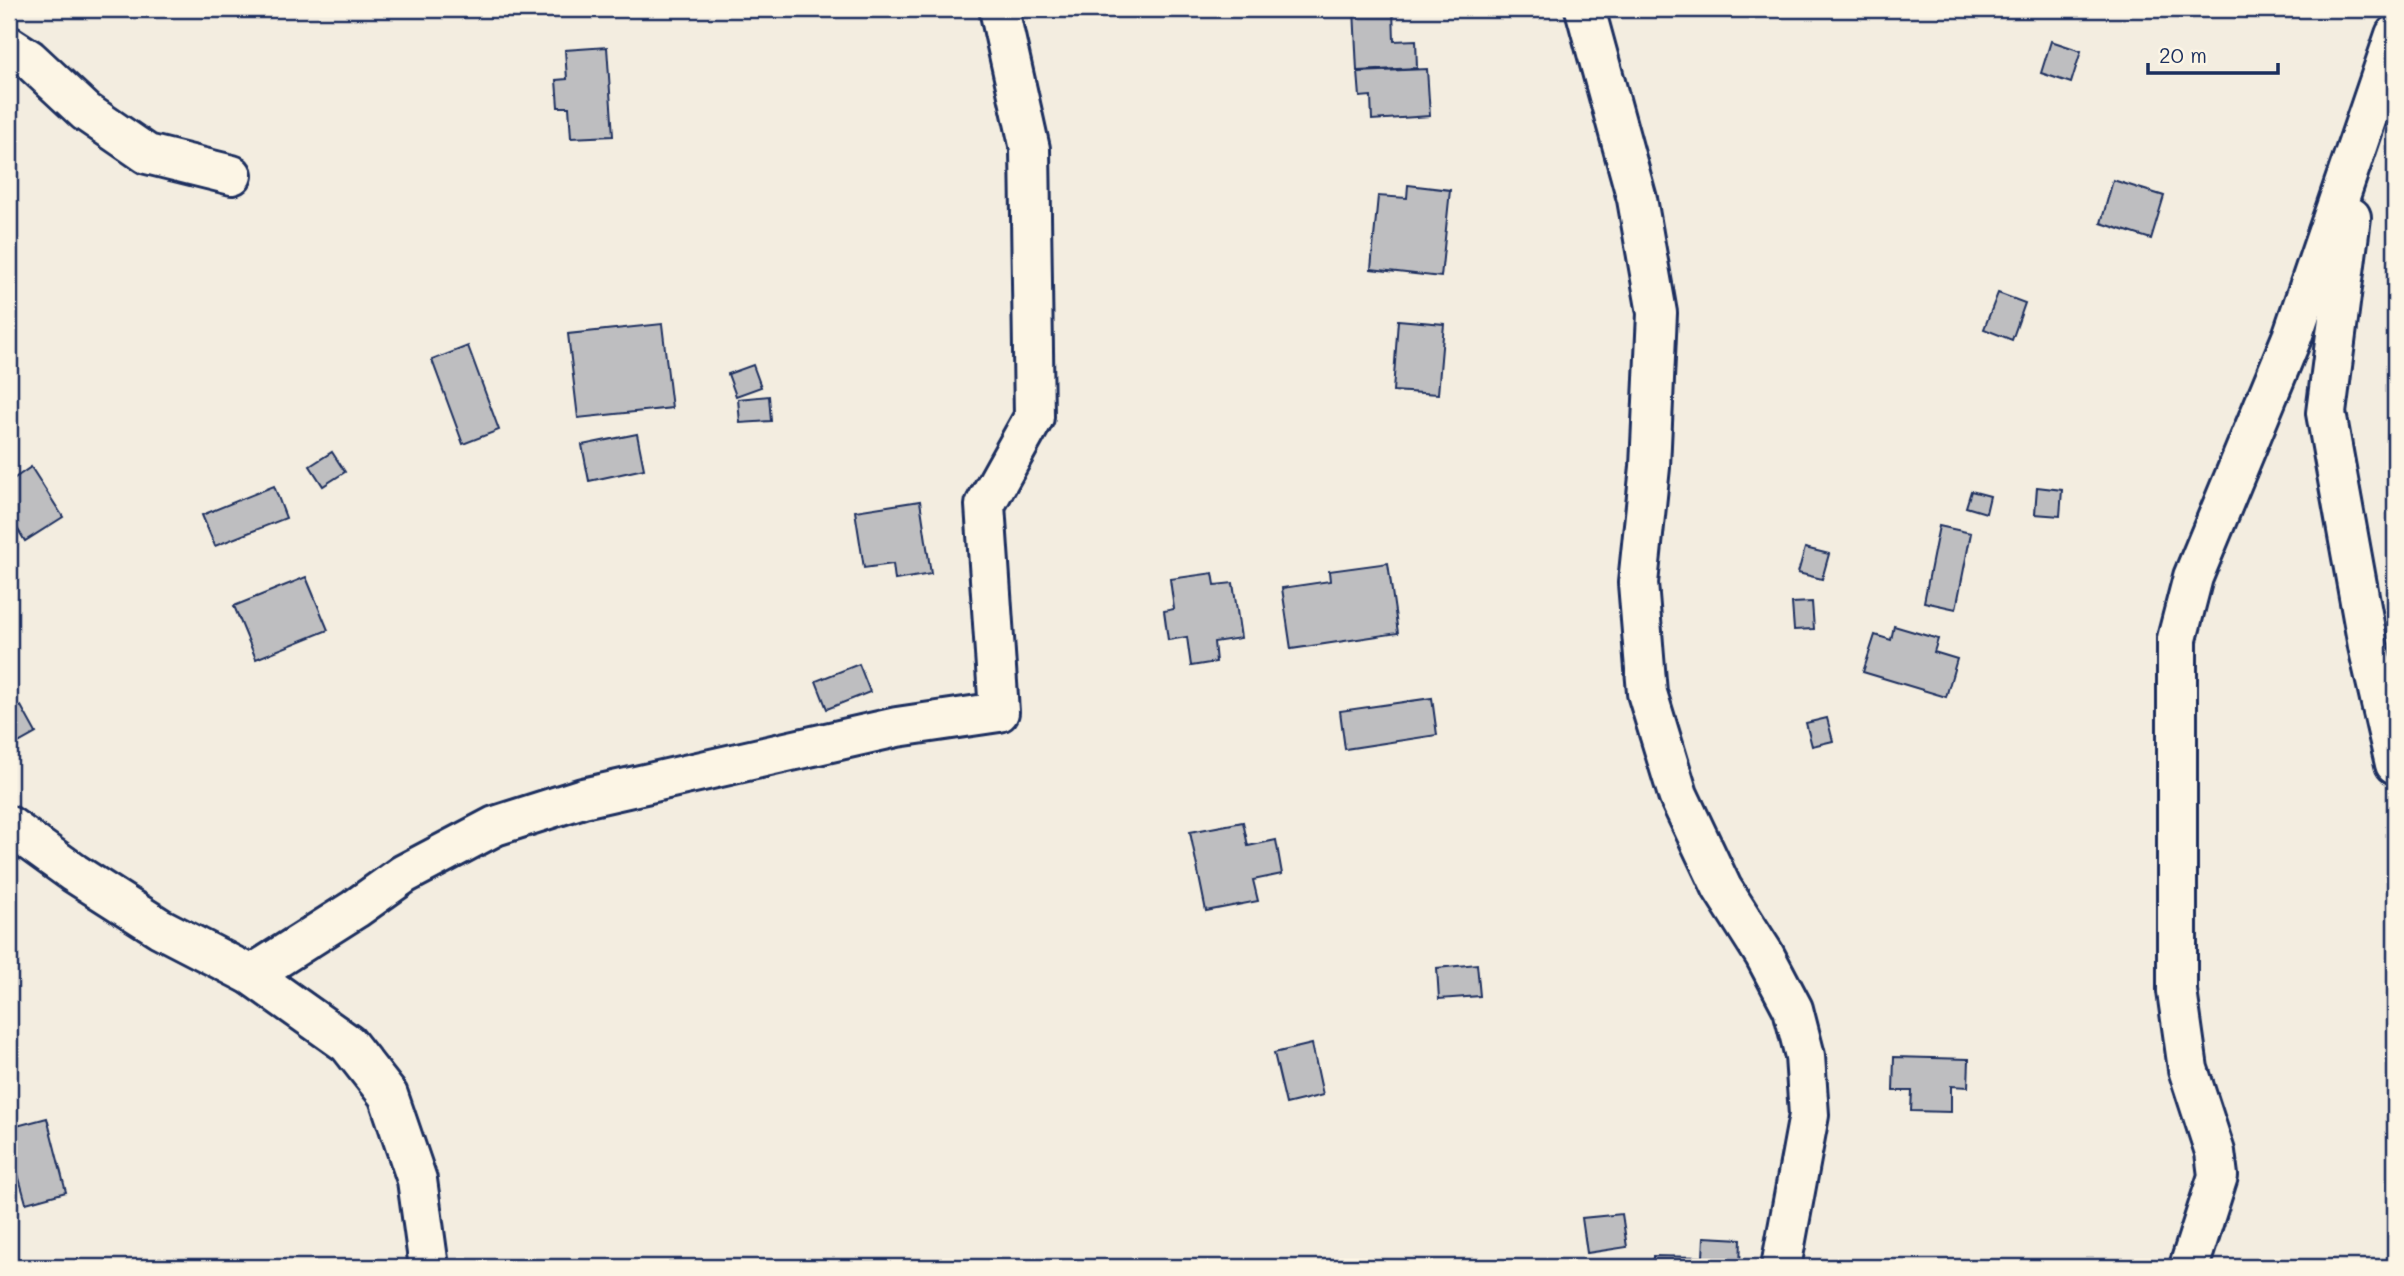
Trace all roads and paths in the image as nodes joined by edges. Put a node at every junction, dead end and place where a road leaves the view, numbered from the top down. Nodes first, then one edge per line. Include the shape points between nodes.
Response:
1 (999, 9) edge
2 (1585, 9) edge
3 (2395, 35) edge
4 (9, 46) edge
5 (2360, 142) junction
6 (232, 175) dead end
7 (2395, 764) edge
8 (9, 826) edge
9 (251, 975) junction
10 (429, 1267) edge
11 (1781, 1267) edge
12 (2189, 1267) edge

1 - 9 street via 1030,149 1034,417 985,505 999,712 897,727 648,783 495,826 404,874
2 - 11 street via 1637,199 1657,313 1650,467 1637,583 1647,693 1678,795 1722,888 1793,1009 1805,1056 1809,1115
3 - 5 street
4 - 6 street via 86,112 147,154
5 - 7 street via 2326,413 2368,646
5 - 12 street via 2292,337 2193,577 2177,639 2177,992 2188,1069 2215,1152 2218,1176
8 - 9 street via 160,928
9 - 10 street via 348,1044 388,1095 417,1180

